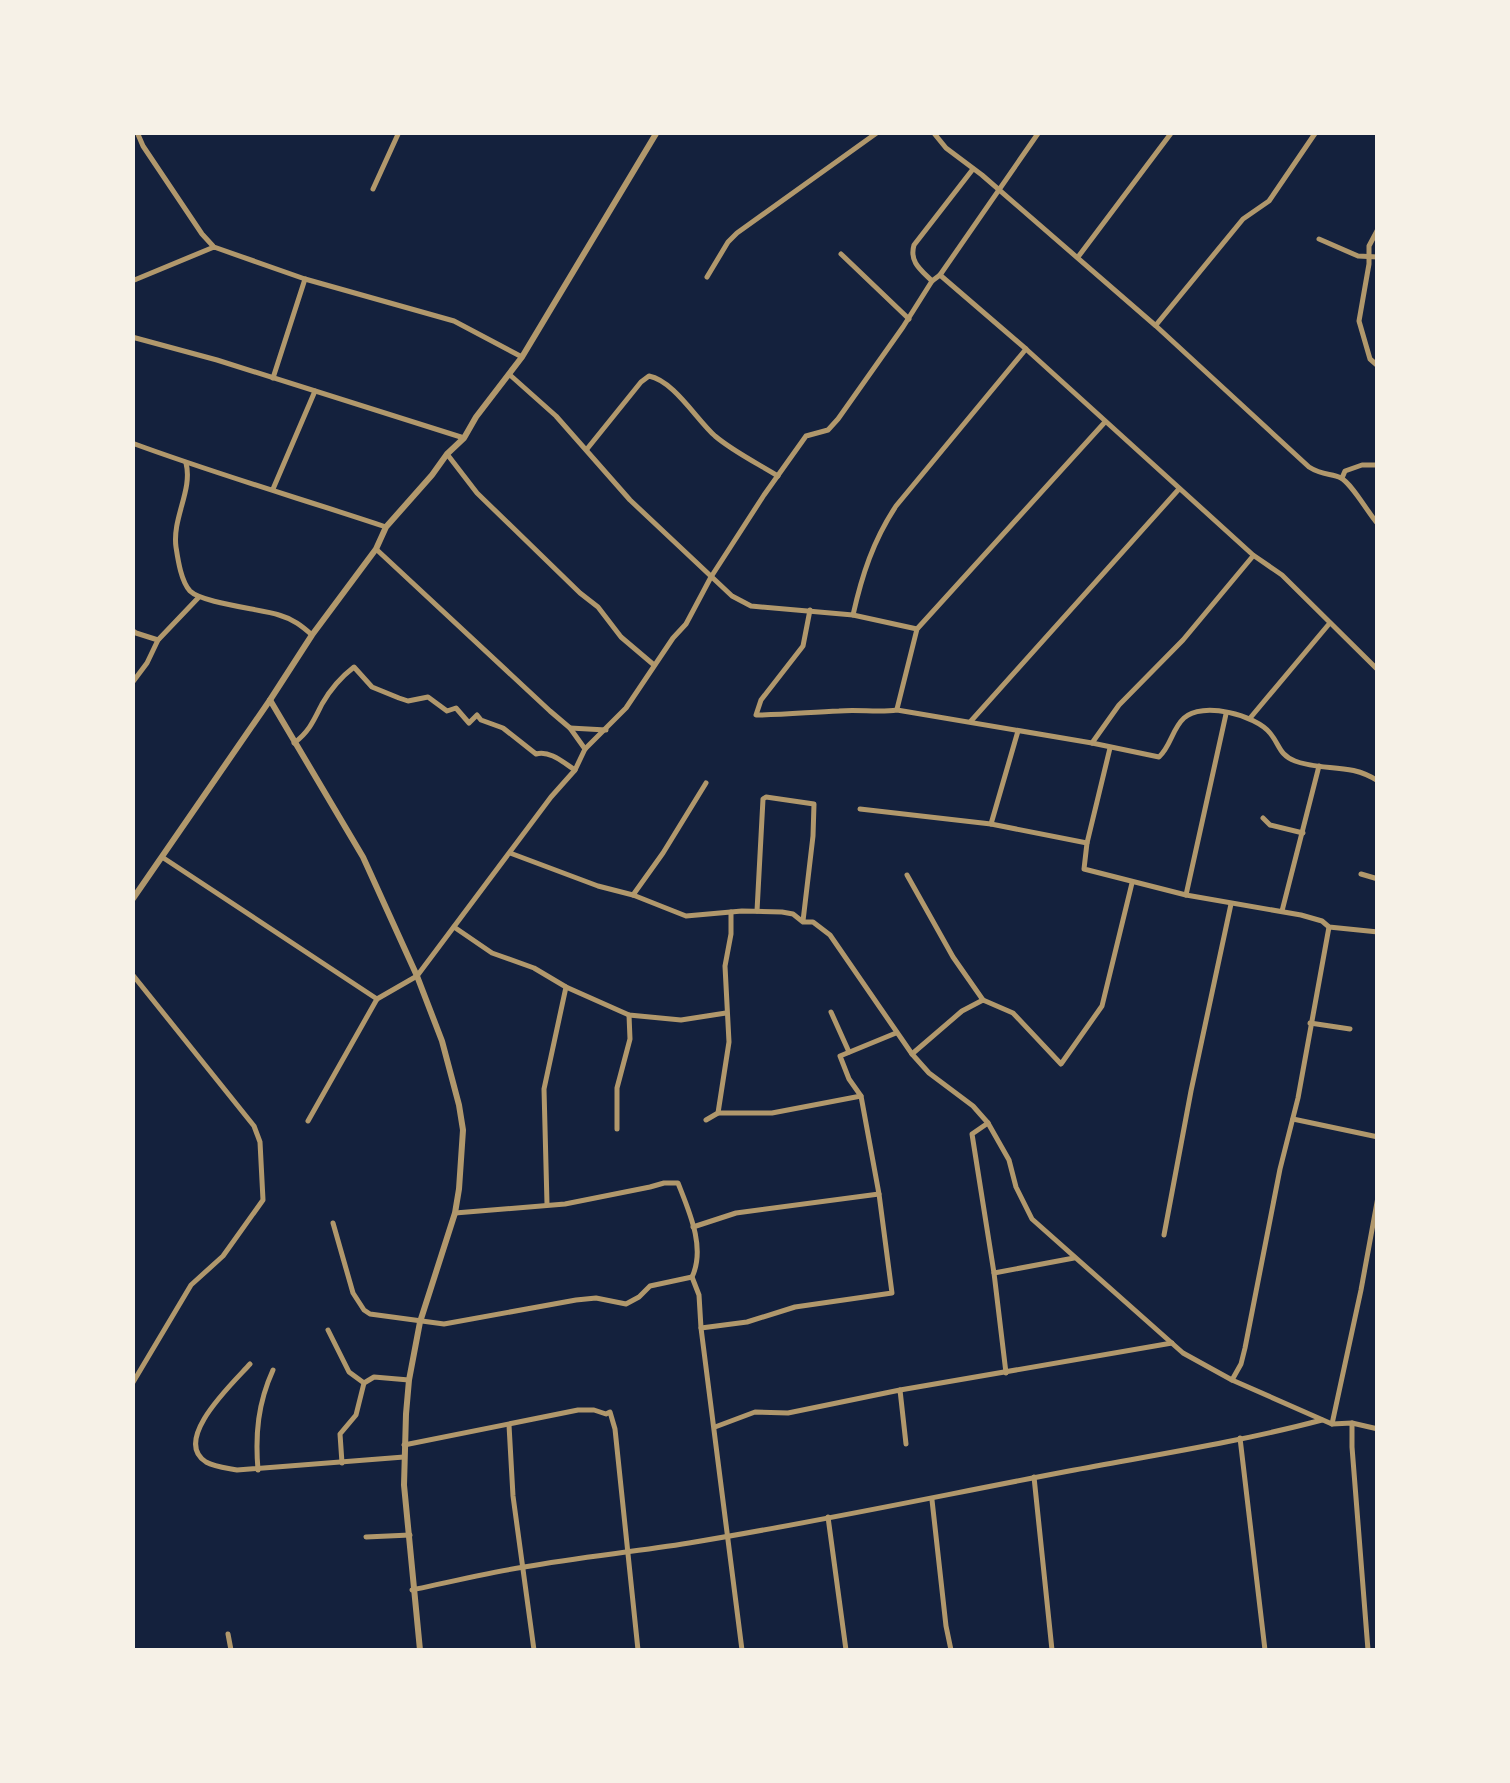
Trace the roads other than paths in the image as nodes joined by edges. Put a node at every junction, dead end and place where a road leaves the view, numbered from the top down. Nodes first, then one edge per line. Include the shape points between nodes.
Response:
1 (137, 132) edge
2 (398, 132) edge
3 (657, 132) edge
4 (878, 132) edge
5 (933, 132) edge
6 (1040, 132) edge
7 (1172, 132) edge
8 (1316, 132) edge
9 (973, 169) junction
10 (373, 190) dead end
11 (999, 190) junction
12 (1378, 229) edge
13 (1318, 239) dead end
14 (214, 246) junction
15 (840, 254) dead end
16 (1078, 257) junction
17 (1378, 257) edge
18 (1368, 258) junction
19 (940, 275) junction
20 (707, 277) dead end
21 (305, 278) junction
22 (132, 280) edge
23 (932, 281) junction
24 (909, 318) junction
25 (1156, 326) junction
26 (132, 336) edge
27 (1026, 349) junction
28 (522, 357) junction
29 (1378, 366) edge
30 (510, 375) junction
31 (272, 378) junction
32 (315, 391) junction
33 (1105, 422) junction
34 (464, 438) junction
35 (132, 443) edge
36 (586, 450) junction
37 (447, 454) junction
38 (186, 463) junction
39 (1378, 466) edge
40 (778, 476) junction
41 (1342, 478) junction
42 (1179, 488) junction
43 (273, 489) junction
44 (1378, 524) edge
45 (386, 527) junction
46 (376, 548) junction
47 (1254, 555) junction
48 (711, 577) junction
49 (199, 597) junction
50 (810, 610) junction
51 (853, 615) junction
52 (1329, 624) junction
53 (917, 629) junction
54 (132, 630) edge
55 (312, 635) junction
56 (158, 640) junction
57 (654, 665) junction
58 (1378, 670) edge
59 (132, 683) edge
60 (270, 700) junction
61 (897, 710) junction
62 (1226, 714) junction
63 (1250, 717) junction
64 (971, 721) junction
65 (570, 728) junction
66 (606, 730) junction
67 (1018, 730) junction
68 (294, 743) junction
69 (1092, 743) junction
70 (1110, 748) junction
71 (585, 749) junction
72 (1319, 766) junction
73 (576, 770) junction
74 (1378, 781) edge
75 (706, 783) dead end
76 (860, 809) dead end
77 (1263, 818) dead end
78 (991, 824) junction
79 (1302, 832) junction
80 (1087, 843) junction
81 (510, 853) junction
82 (162, 857) junction
83 (907, 874) dead end
84 (1361, 874) dead end
85 (1378, 879) edge
86 (1132, 883) junction
87 (633, 895) junction
88 (1186, 895) junction
89 (132, 900) edge
90 (1231, 904) junction
91 (757, 911) junction
92 (1282, 911) junction
93 (731, 912) junction
94 (803, 922) junction
95 (454, 926) junction
96 (1330, 927) junction
97 (1378, 932) edge
98 (132, 974) edge
99 (417, 976) junction
100 (566, 987) junction
101 (377, 999) junction
102 (984, 1000) junction
103 (831, 1012) dead end
104 (726, 1013) junction
105 (629, 1016) junction
106 (1310, 1023) junction
107 (1350, 1028) dead end
108 (896, 1033) junction
109 (849, 1052) junction
110 (912, 1054) junction
111 (861, 1096) junction
112 (718, 1113) junction
113 (1293, 1119) junction
114 (706, 1120) dead end
115 (308, 1121) dead end
116 (988, 1123) junction
117 (616, 1129) dead end
118 (1378, 1137) edge
119 (879, 1194) junction
120 (1378, 1197) edge
121 (547, 1204) junction
122 (454, 1213) junction
123 (333, 1223) dead end
124 (693, 1226) junction
125 (1164, 1235) dead end
126 (1074, 1258) junction
127 (994, 1273) junction
128 (692, 1277) junction
129 (420, 1322) junction
130 (700, 1328) junction
131 (328, 1330) dead end
132 (1172, 1344) junction
133 (250, 1364) dead end
134 (273, 1370) dead end
135 (1006, 1373) junction
136 (409, 1380) junction
137 (1232, 1380) junction
138 (364, 1383) junction
139 (132, 1384) edge
140 (900, 1390) junction
141 (1322, 1420) junction
142 (1352, 1423) junction
143 (509, 1424) junction
144 (1332, 1424) junction
145 (715, 1427) junction
146 (1378, 1429) edge
147 (1240, 1438) junction
148 (906, 1444) dead end
149 (404, 1445) junction
150 (404, 1457) junction
151 (342, 1463) junction
152 (258, 1470) junction
153 (1034, 1477) junction
154 (932, 1499) junction
155 (828, 1517) junction
156 (410, 1536) junction
157 (726, 1536) junction
158 (366, 1537) dead end
159 (627, 1552) junction
160 (523, 1567) junction
161 (412, 1590) junction
162 (228, 1634) dead end
163 (231, 1650) edge
164 (420, 1650) edge
165 (534, 1650) edge
166 (638, 1650) edge
167 (742, 1650) edge
168 (846, 1650) edge
169 (951, 1650) edge
170 (1052, 1650) edge
171 (1265, 1650) edge
172 (1368, 1650) edge

1 - 14 street
2 - 10 street
3 - 28 street
4 - 20 street via 737,233
5 - 9 street
6 - 11 street
7 - 16 street
8 - 25 street via 1269,201 1243,218
9 - 11 street
9 - 23 street via 914,246 914,262
11 - 16 street
11 - 19 street
12 - 18 street
13 - 18 street
14 - 21 street
14 - 22 street
15 - 24 street
16 - 25 street
17 - 18 street
18 - 29 street via 1358,321
19 - 23 street
19 - 27 street
21 - 28 street via 454,320
21 - 31 street
23 - 24 street
24 - 40 street via 830,428 806,436
25 - 41 street via 1310,467
26 - 31 street
27 - 33 street
27 - 51 street via 896,506 880,531
28 - 30 street
30 - 34 street
30 - 36 street
31 - 32 street
32 - 34 street
32 - 43 street
33 - 42 street
33 - 53 street
34 - 37 street
35 - 38 street
36 - 40 street via 642,382 655,376 718,438
36 - 48 street
37 - 45 street
37 - 57 street via 477,493
38 - 43 street
38 - 49 street via 176,544 188,589
39 - 41 street via 1352,468
40 - 48 street
41 - 44 street
42 - 47 street
42 - 64 street
43 - 45 street
45 - 46 street
46 - 55 street
46 - 65 street
47 - 52 street
47 - 69 street
48 - 50 street via 750,606
48 - 57 street
49 - 55 street via 282,616
49 - 56 street
50 - 51 street
50 - 61 street via 803,646 756,715
51 - 53 street
52 - 58 street
52 - 63 street
53 - 61 street
54 - 56 street
55 - 60 street
56 - 59 street
57 - 66 street
60 - 68 street
60 - 82 street
61 - 64 street
62 - 63 street
62 - 70 street via 1193,712 1159,757
62 - 88 street
63 - 72 street via 1286,757
64 - 67 street
65 - 66 street
65 - 71 street
66 - 71 street
67 - 69 street
67 - 78 street
68 - 73 street via 354,667 372,687 405,700 428,697 447,711 456,708 469,724 477,715 536,754
68 - 99 street via 363,857
69 - 70 street
70 - 80 street
71 - 73 street
72 - 74 street via 1351,768
72 - 79 street
73 - 81 street
75 - 87 street
76 - 78 street
77 - 79 street
78 - 80 street
79 - 92 street
80 - 86 street via 1084,869
81 - 87 street
81 - 95 street
82 - 89 street
82 - 101 street
83 - 102 street
84 - 85 street
86 - 88 street
86 - 102 street via 1102,1006 1061,1064 1013,1013
87 - 93 street via 686,916
88 - 90 street
90 - 92 street
90 - 125 street
91 - 93 street
91 - 94 street via 793,914
91 - 94 street via 763,799 814,804
92 - 96 street
93 - 104 street
94 - 108 street via 830,934
95 - 99 street
95 - 100 street via 492,953
96 - 97 street
96 - 106 street
98 - 139 street via 254,1126 264,1195 223,1256 191,1285
99 - 101 street
99 - 122 street via 442,1040 463,1130
100 - 105 street
100 - 121 street via 544,1089
101 - 115 street
102 - 110 street
103 - 109 street
104 - 105 street via 681,1020
104 - 112 street via 728,1055
105 - 117 street
106 - 107 street
106 - 113 street
108 - 109 street
108 - 110 street
109 - 111 street via 840,1056
110 - 116 street
111 - 112 street via 772,1113
111 - 119 street
112 - 114 street
113 - 118 street
113 - 137 street via 1244,1356
116 - 126 street via 1032,1219
116 - 127 street via 972,1134
119 - 124 street via 736,1213
119 - 130 street via 892,1293
120 - 144 street
121 - 122 street
121 - 124 street via 678,1183
122 - 129 street
123 - 129 street via 348,1282 364,1310
124 - 128 street via 698,1258
126 - 127 street
126 - 132 street
127 - 135 street
128 - 129 street via 650,1286 626,1304 596,1298 444,1324
128 - 130 street
129 - 136 street
130 - 145 street
131 - 138 street via 348,1372
132 - 135 street
132 - 137 street
133 - 152 street via 205,1414 196,1440 202,1460
134 - 152 street via 260,1404
135 - 140 street
136 - 138 street via 374,1377
136 - 149 street
137 - 141 street
138 - 151 street via 356,1414 340,1434
140 - 145 street via 788,1413 755,1412
140 - 148 street
141 - 144 street
141 - 147 street
142 - 144 street
142 - 146 street
142 - 172 street
143 - 149 street
143 - 159 street via 578,1410 610,1412
143 - 160 street
145 - 157 street
147 - 153 street
147 - 171 street
149 - 150 street
150 - 151 street
150 - 156 street
151 - 152 street
153 - 154 street
153 - 170 street
154 - 155 street
154 - 169 street
155 - 157 street
155 - 168 street
156 - 158 street
156 - 161 street
157 - 159 street
157 - 167 street
159 - 160 street
159 - 166 street
160 - 161 street
160 - 165 street
161 - 164 street
162 - 163 street

